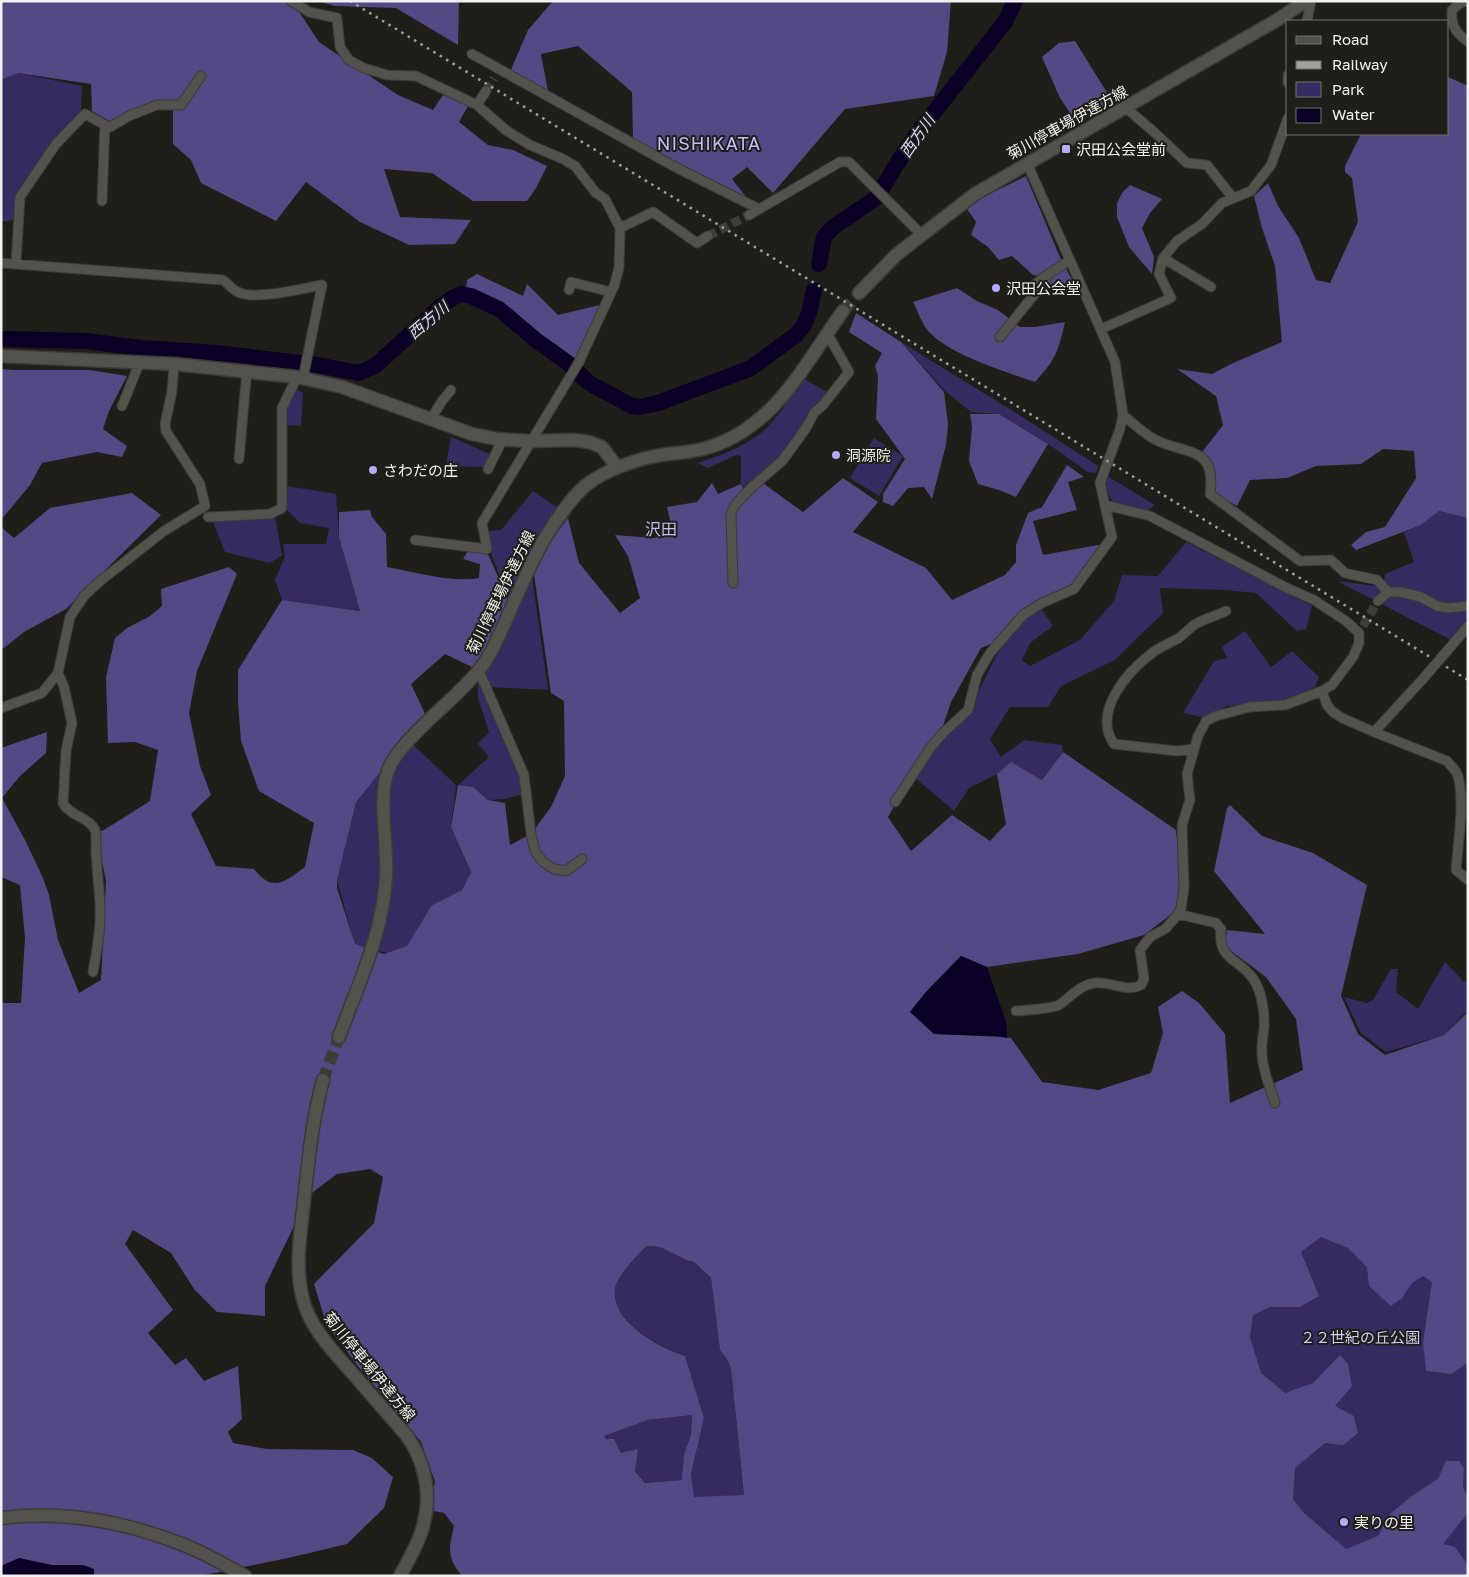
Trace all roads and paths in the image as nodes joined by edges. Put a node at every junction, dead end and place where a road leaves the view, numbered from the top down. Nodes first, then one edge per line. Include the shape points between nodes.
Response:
1 (291, 1) edge
2 (1306, 1) edge
3 (1312, 1) edge
4 (1468, 1) edge
5 (1307, 20) edge
6 (1468, 42) edge
7 (472, 54) dead end
8 (499, 70) junction
9 (201, 76) dead end
10 (494, 78) tunnel mouth
11 (486, 91) tunnel mouth
12 (477, 105) junction
13 (1126, 108) junction
14 (1286, 124) edge
15 (105, 125) junction
16 (1027, 163) junction
17 (1233, 198) junction
18 (102, 201) dead end
19 (759, 209) junction
20 (749, 215) tunnel mouth
21 (620, 228) junction
22 (922, 235) junction
23 (708, 236) tunnel mouth
24 (1163, 258) junction
25 (1070, 260) junction
26 (1, 264) edge
27 (16, 264) junction
28 (1045, 283) junction
29 (1211, 287) dead end
30 (1030, 288) dead end
31 (569, 290) dead end
32 (611, 292) junction
33 (859, 293) tunnel mouth
34 (843, 312) tunnel mouth
35 (1101, 329) junction
36 (827, 333) junction
37 (1000, 337) dead end
38 (1, 356) edge
39 (140, 362) junction
40 (174, 364) junction
41 (247, 370) junction
42 (300, 377) junction
43 (451, 390) dead end
44 (122, 406) dead end
45 (1123, 416) junction
46 (431, 419) junction
47 (503, 439) junction
48 (531, 441) junction
49 (238, 459) dead end
50 (618, 467) junction
51 (488, 469) dead end
52 (1105, 505) junction
53 (208, 517) dead end
54 (415, 540) dead end
55 (733, 583) dead end
56 (1388, 592) junction
57 (1378, 601) tunnel mouth
58 (1468, 606) edge
59 (1226, 611) dead end
60 (1468, 626) edge
61 (479, 671) junction
62 (58, 673) junction
63 (1322, 691) junction
64 (1, 708) edge
65 (1374, 732) junction
66 (1194, 749) junction
67 (1464, 801) edge
68 (895, 802) dead end
69 (582, 859) dead end
70 (1468, 880) edge
71 (1178, 914) junction
72 (93, 972) dead end
73 (1016, 1011) dead end
74 (339, 1037) tunnel mouth
75 (323, 1080) tunnel mouth
76 (1275, 1102) dead end
77 (1, 1518) edge
78 (246, 1576) edge
79 (400, 1576) edge

1 - 12 street via 309,12 337,18 340,47 348,60 387,75 416,76
2 - 13 main road, 菊川停車場伊達方線
3 - 5 street
4 - 6 street via 1452,10 1451,22
7 - 8 street
8 - 10 street
8 - 19 street via 676,168
9 - 15 street via 181,106 158,105 129,116 110,128
11 - 12 street
12 - 21 street via 507,131 575,166 596,193 605,199
13 - 16 main road, 菊川停車場伊達方線
13 - 17 street via 1187,163 1207,166
14 - 17 street via 1271,165 1250,191
15 - 18 street
15 - 27 street via 85,114 56,144 20,197
16 - 22 main road, 菊川停車場伊達方線 via 974,194
16 - 25 street
17 - 24 street via 1222,203 1202,224 1177,241
19 - 20 street
19 - 22 street via 840,162 849,162
21 - 23 street via 653,212 697,243
21 - 32 street via 619,268
22 - 33 main road, 菊川停車場伊達方線 via 896,255
24 - 29 street
24 - 35 street via 1159,274 1170,298
25 - 28 street
25 - 35 street
26 - 27 street
27 - 42 street via 223,280 237,292 247,294 268,295 322,285 308,355
28 - 30 street
28 - 37 street
31 - 32 street via 571,282
32 - 48 street via 579,362
34 - 36 main road, 菊川停車場伊達方線
35 - 45 street via 1115,362
36 - 50 main road, 菊川停車場伊達方線 via 780,401 754,424 704,449 651,457
36 - 55 street via 850,372 814,413 783,460 735,506 731,514
38 - 39 main road
39 - 40 main road
39 - 44 street
40 - 41 main road
40 - 62 street via 166,431 200,484 205,506 164,531 99,582 79,603 70,617
41 - 42 main road
41 - 49 street
42 - 46 main road via 342,387
42 - 53 street via 282,408 282,508 270,514
43 - 46 street
45 - 52 street via 1100,483
45 - 56 street via 1157,441 1198,453 1212,478 1210,494 1300,561 1331,560 1345,573 1377,580
46 - 47 main road via 472,434
47 - 48 main road
47 - 51 street
48 - 50 main road via 589,442 602,447
48 - 54 street via 482,523 486,548
50 - 61 main road, 菊川停車場伊達方線 via 586,486 549,529 496,643
52 - 63 street via 1150,516 1314,600 1361,629 1353,657 1332,685
52 - 68 street via 1112,537 1074,589 1023,615 990,653 977,674 968,710 931,748
56 - 57 street
56 - 58 street via 1421,597 1448,608
59 - 66 street via 1194,626 1152,653 1115,693 1108,710 1109,736 1114,744 1177,751
60 - 65 street, bridge
61 - 69 street via 524,775 535,851 554,869 566,871
61 - 74 main road, 菊川停車場伊達方線 via 410,739 386,776 386,876 381,918
62 - 64 street via 42,693
62 - 72 street via 72,723 66,751 63,803 94,826 96,833 100,936
63 - 65 street via 1333,712
63 - 66 street via 1285,705 1250,706 1216,716 1206,722
65 - 67 street via 1446,761 1455,770
66 - 71 street via 1187,774 1190,800 1182,825 1184,888
67 - 70 street via 1456,870
71 - 73 street via 1165,929 1150,937 1140,950 1144,979 1141,985 1127,989 1096,982 1073,992 1057,1006
71 - 76 street via 1216,923 1221,929 1220,942 1224,952 1254,980 1263,1007 1265,1074
75 - 79 main road, 菊川停車場伊達方線 via 311,1141 299,1258 300,1281 309,1316 417,1451 426,1478 426,1515
77 - 78 main road via 62,1516 127,1526 186,1545

